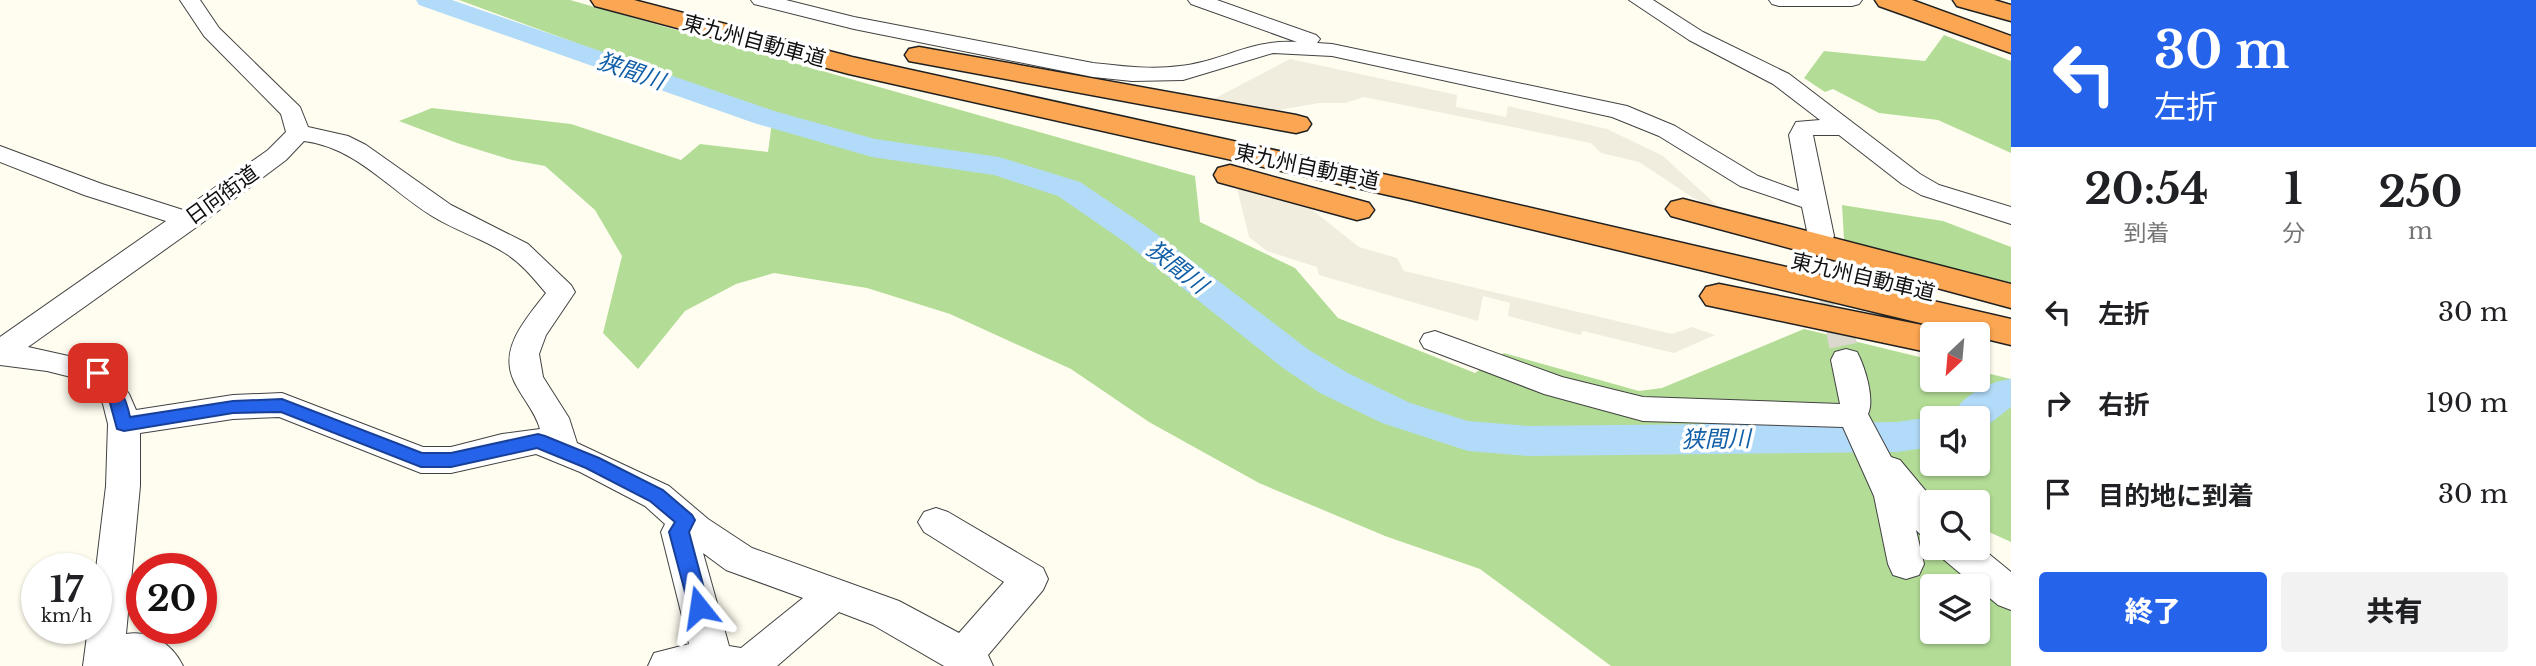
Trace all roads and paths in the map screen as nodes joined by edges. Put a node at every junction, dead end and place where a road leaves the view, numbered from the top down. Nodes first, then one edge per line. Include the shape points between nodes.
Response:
1 (190, 0) edge
2 (604, 0) edge
3 (649, 0) edge
4 (664, 0) edge
5 (761, 0) edge
6 (1198, 0) edge
7 (1639, 0) edge
8 (1779, 0) edge
9 (1852, 0) edge
10 (1888, 0) edge
11 (1966, 0) edge
12 (1922, 8) edge
13 (2011, 13) edge
14 (2011, 36) edge
15 (764, 44) junction
16 (2011, 47) edge
17 (1332, 50) junction
18 (1296, 124) dead end
19 (1843, 128) junction
20 (298, 133) junction
21 (0, 153) edge
22 (1813, 202) junction
23 (1683, 209) dead end
24 (1357, 210) dead end
25 (2011, 216) edge
26 (189, 220) junction
27 (1821, 236) tunnel mouth
28 (1719, 296) dead end
29 (1997, 325) edge
30 (1920, 338) edge
31 (1435, 341) dead end
32 (0, 353) edge
33 (1846, 360) tunnel mouth
34 (1852, 414) junction
35 (124, 424) junction
36 (563, 451) junction
37 (1872, 451) junction
38 (1920, 509) edge
39 (686, 520) junction
40 (936, 522) dead end
41 (1970, 560) edge
42 (1906, 564) dead end
43 (832, 592) junction
44 (2011, 594) edge
45 (104, 661) edge
46 (968, 661) edge
47 (723, 663) edge
48 (163, 666) edge
49 (667, 666) edge

1 - 20 street via 211,32 292,113
2 - 15 highway, 東九州自動車道
3 - 29 highway, 東九州自動車道 via 881,57 1413,174
4 - 18 highway via 955,62
5 - 17 street via 854,23 1132,74 1183,73 1272,47
6 - 17 street via 1330,45
7 - 19 street via 1696,36 1781,79
8 - 9 street
10 - 12 highway
11 - 13 highway
12 - 14 highway
12 - 16 highway
15 - 24 highway
15 - 29 highway, 東九州自動車道
17 - 22 street via 1619,111 1667,131 1749,181
19 - 22 street via 1804,127 1801,135
19 - 25 street via 1930,190
20 - 26 street, 日向街道 via 277,155
20 - 36 street via 322,133 348,145 443,211 527,256 561,292 532,333 524,354 528,379 553,418
21 - 26 street
22 - 27 street
23 - 29 highway
26 - 32 street, 日向街道
28 - 30 highway
31 - 34 street via 1555,386 1643,410
32 - 35 street via 98,373 118,401
33 - 34 street via 1856,406
34 - 37 street
35 - 36 street via 233,407 282,405 421,460 451,460 538,441
35 - 45 street via 123,486
36 - 39 street via 657,496
37 - 38 street
37 - 42 street via 1891,496
39 - 43 street via 739,559
39 - 47 street via 679,532
40 - 46 street via 1030,579
41 - 44 street
43 - 46 street via 886,613
43 - 47 street via 822,606 749,665
45 - 48 street via 141,649
47 - 49 street

